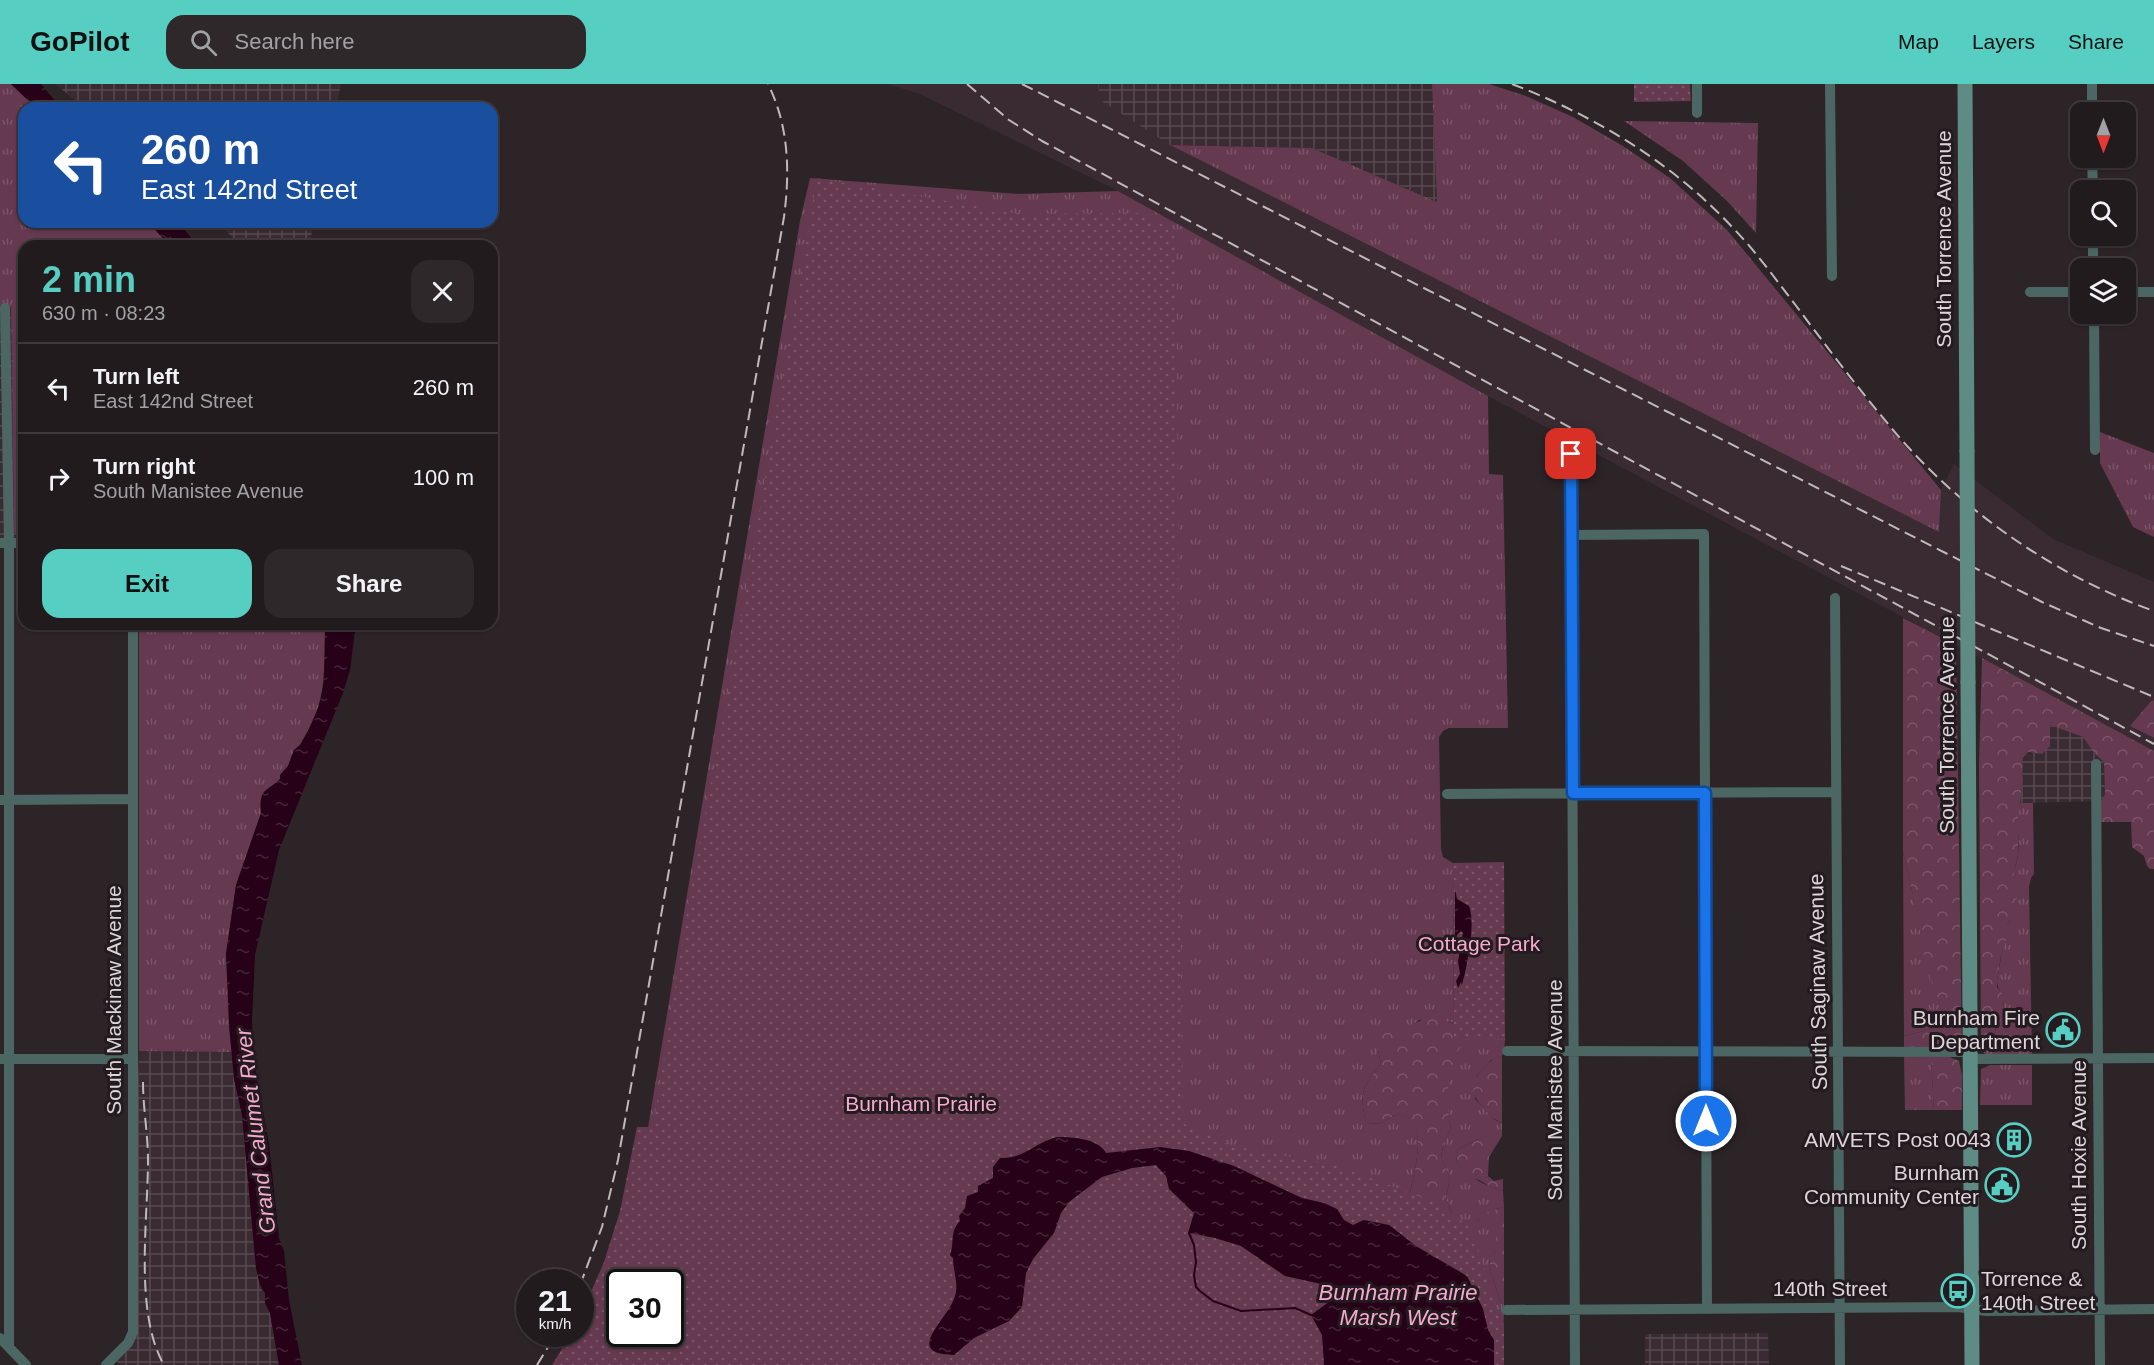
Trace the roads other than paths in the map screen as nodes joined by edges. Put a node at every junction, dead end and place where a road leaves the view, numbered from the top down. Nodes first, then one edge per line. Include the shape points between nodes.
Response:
1 (1697, 84) edge
2 (1830, 84) edge
3 (1965, 84) edge
4 (2092, 84) edge
5 (2092, 102) edge
6 (1697, 113) dead end
7 (1832, 276) dead end
8 (2030, 292) dead end
9 (2070, 292) edge
10 (2136, 292) edge
11 (2154, 292) edge
12 (5, 308) dead end
13 (2094, 324) edge
14 (2095, 450) dead end
15 (1571, 454) dead end
16 (1572, 535) junction
17 (5, 543) edge
18 (1835, 598) dead end
19 (133, 630) edge
20 (2096, 764) dead end
21 (1835, 792) junction
22 (1573, 793) junction
23 (1705, 793) junction
24 (1447, 794) dead end
25 (133, 799) junction
26 (5, 800) edge
27 (1507, 1051) dead end
28 (1574, 1051) junction
29 (1706, 1051) junction
30 (1838, 1051) junction
31 (1970, 1056) junction
32 (2154, 1058) edge
33 (5, 1059) edge
34 (133, 1059) junction
35 (2098, 1059) junction
36 (1839, 1308) junction
37 (1707, 1309) junction
38 (1971, 1309) junction
39 (2154, 1309) edge
40 (1506, 1310) dead end
41 (1575, 1310) junction
42 (2100, 1310) junction
43 (0, 1338) edge
44 (9, 1347) junction
45 (26, 1365) edge
46 (105, 1365) edge
47 (1575, 1365) edge
48 (1840, 1365) edge
49 (1972, 1365) edge
50 (2100, 1365) edge

1 - 6 street
2 - 7 street
3 - 31 main road, South Torrence Avenue, bridge
4 - 5 street
8 - 9 street
10 - 11 street
12 - 17 street
13 - 14 street
15 - 16 street, South Manistee Avenue
16 - 22 street, South Manistee Avenue
16 - 23 street via 1704,534
17 - 26 street
18 - 21 street, South Saginaw Avenue
19 - 25 street, South Mackinaw Avenue
20 - 35 street, South Hoxie Avenue
21 - 23 street
21 - 30 street, South Saginaw Avenue
22 - 23 street
22 - 24 street
22 - 28 street, South Manistee Avenue
23 - 29 street
25 - 26 street
25 - 34 street, South Mackinaw Avenue
26 - 33 street
27 - 28 street
28 - 29 street
28 - 41 street, South Manistee Avenue
29 - 30 street
29 - 37 street
30 - 31 street
30 - 36 street, South Saginaw Avenue
31 - 35 street
31 - 38 main road, South Torrence Avenue
32 - 35 street
33 - 34 street
33 - 44 street
34 - 46 street, South Mackinaw Avenue via 133,1332 128,1343
35 - 42 street, South Hoxie Avenue
36 - 37 street, 140th Street
36 - 38 street, 140th Street
36 - 48 street, South Saginaw Avenue
37 - 41 street, 140th Street
38 - 42 street, 140th Street
38 - 49 main road, South Torrence Avenue
39 - 42 street, 140th Street
40 - 41 street, 140th Street
41 - 47 street, South Manistee Avenue
42 - 50 street, South Hoxie Avenue
43 - 44 street
44 - 45 street

